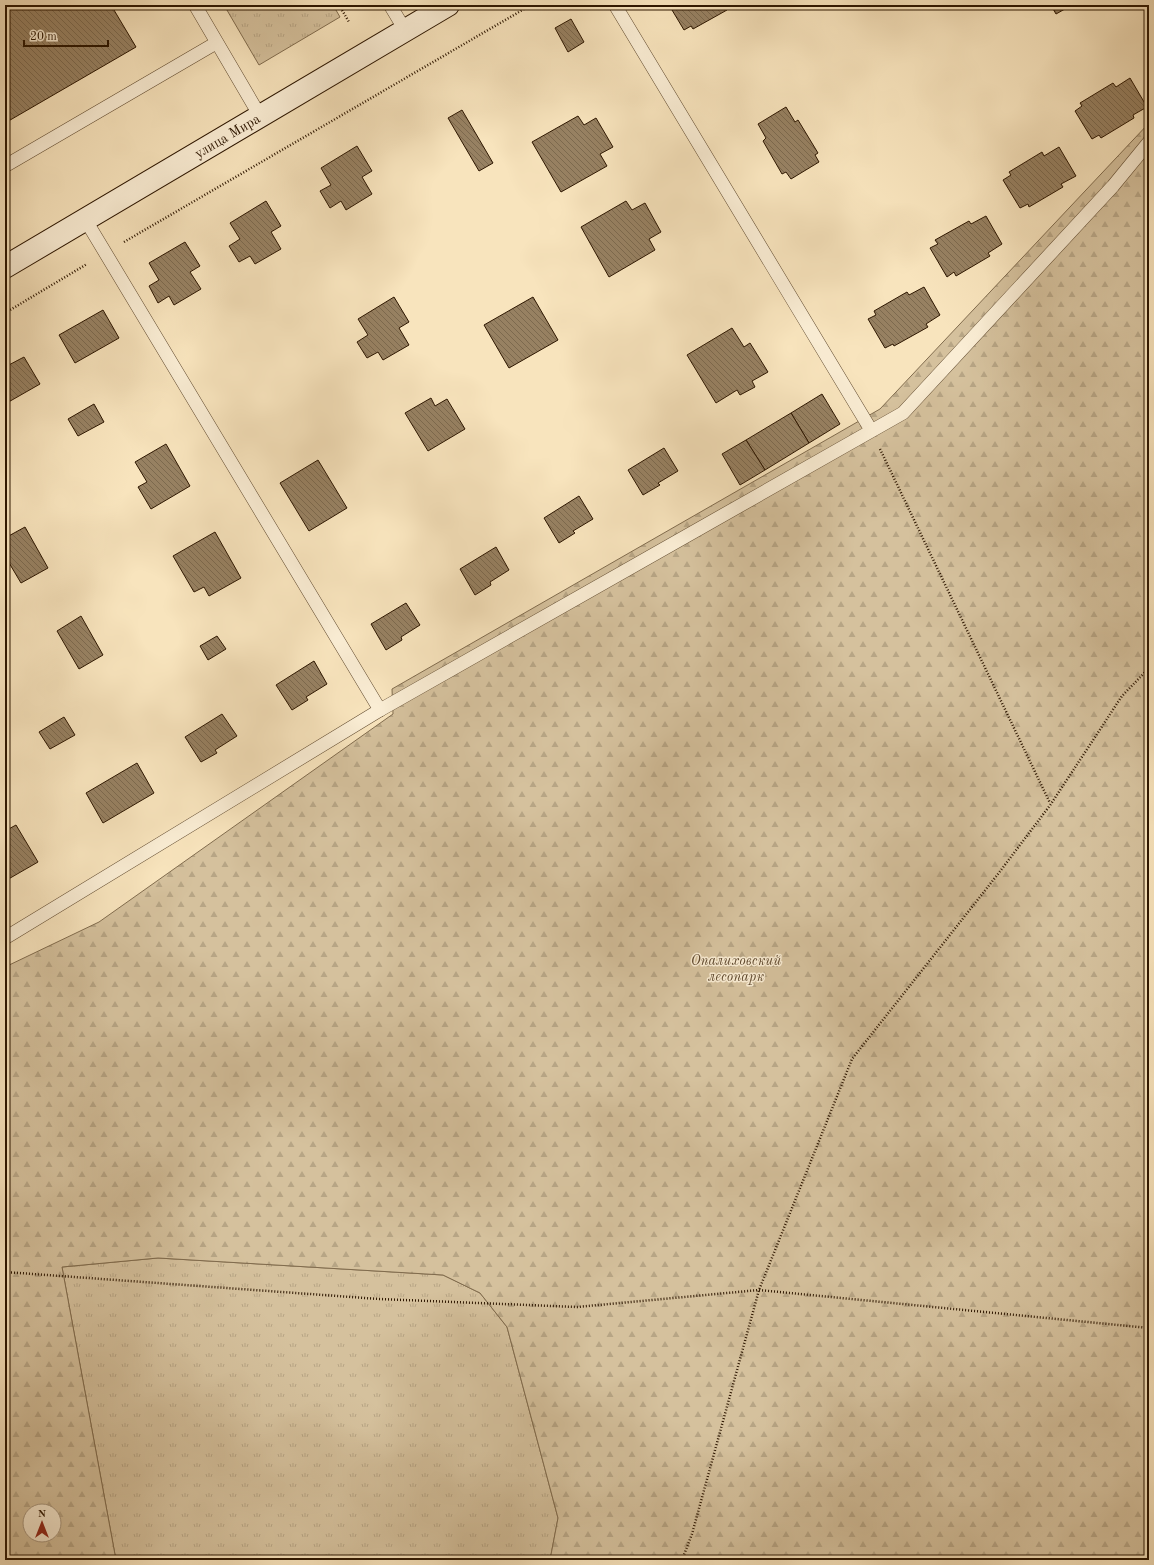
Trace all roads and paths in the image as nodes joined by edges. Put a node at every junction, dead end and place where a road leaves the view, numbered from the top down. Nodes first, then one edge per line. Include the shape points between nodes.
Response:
1 (195, 5) edge
2 (339, 5) edge
3 (390, 5) edge
4 (448, 5) edge
5 (531, 5) edge
6 (615, 5) edge
7 (349, 22) dead end
8 (405, 30) junction
9 (216, 43) junction
10 (260, 116) junction
11 (1149, 142) edge
12 (5, 166) edge
13 (85, 219) junction
14 (105, 253) junction
15 (5, 266) edge
16 (5, 313) edge
17 (871, 430) junction
18 (1149, 668) edge
19 (380, 710) junction
20 (1051, 804) junction
21 (5, 938) edge
22 (5, 1272) edge
23 (759, 1290) junction
24 (1149, 1328) edge
25 (682, 1560) edge

1 - 9 lane
2 - 7 path
3 - 8 lane
4 - 8 street, улица Мира
5 - 14 path
6 - 17 lane
8 - 10 street, улица Мира
9 - 10 lane
9 - 12 lane
10 - 13 street, улица Мира
11 - 17 lane via 1113,186 903,413
13 - 14 lane
13 - 15 street, улица Мира
14 - 16 path
14 - 19 lane
17 - 19 lane
17 - 20 path
18 - 20 path via 1122,696
19 - 21 lane
20 - 23 path via 852,1059
22 - 23 path via 379,1299 577,1307
23 - 24 path
23 - 25 path via 692,1534

